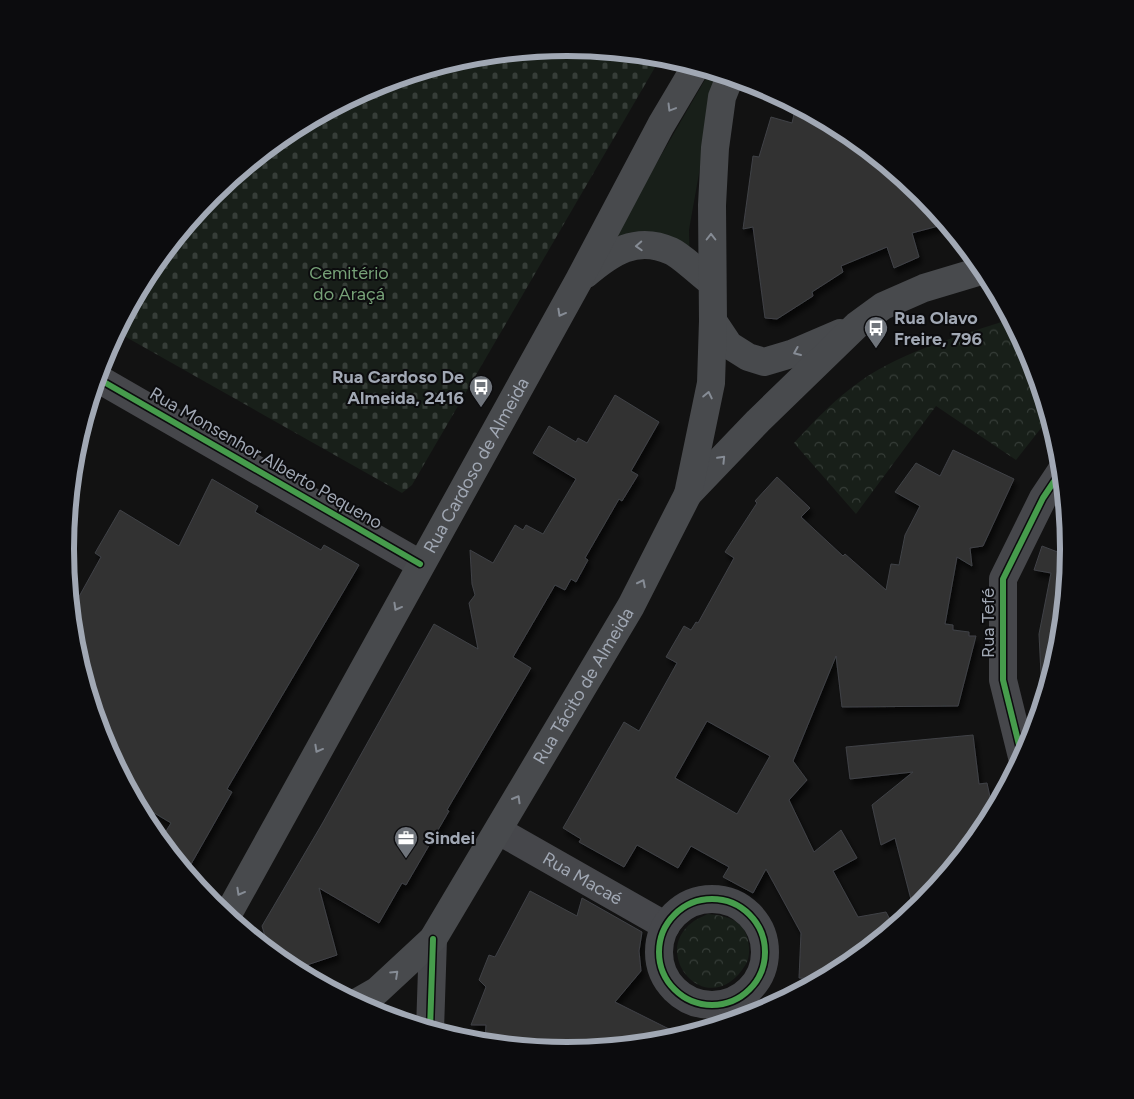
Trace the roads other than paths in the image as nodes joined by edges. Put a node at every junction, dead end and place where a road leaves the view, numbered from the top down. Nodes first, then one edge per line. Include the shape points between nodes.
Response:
1 (692, 72) edge
2 (728, 83) edge
3 (975, 273) edge
4 (579, 280) junction
5 (711, 282) junction
6 (713, 321) junction
7 (857, 325) junction
8 (103, 382) edge
9 (1055, 480) edge
10 (688, 494) junction
11 (420, 564) junction
12 (1019, 746) edge
13 (498, 831) junction
14 (230, 909) edge
15 (666, 926) dead end
16 (433, 939) junction
17 (364, 998) edge
18 (430, 1023) edge

1 -> 4 main road, Rua Cardoso de Almeida
5 -> 2 main road via 715,148 722,98
3 - 7 main road via 924,288 883,306
5 -> 4 main road via 672,251 638,245 610,254
4 -> 11 main road, Rua Cardoso de Almeida
5 - 6 main road
7 -> 6 main road via 791,354 764,362 748,357 729,344
10 -> 6 main road, Rua Tácito de Almeida via 711,383
10 -> 7 main road
8 - 11 street, Rua Monsenhor Alberto Pequeno
9 - 12 street, Rua Tefé via 1003,579 1003,680
13 -> 10 main road, Rua Tácito de Almeida via 631,606
11 -> 14 main road, Rua Cardoso de Almeida
13 - 15 street, Rua Macaé
13 - 16 main road, Rua Tácito de Almeida
17 -> 16 main road, Rua Tácito de Almeida
16 - 18 street

